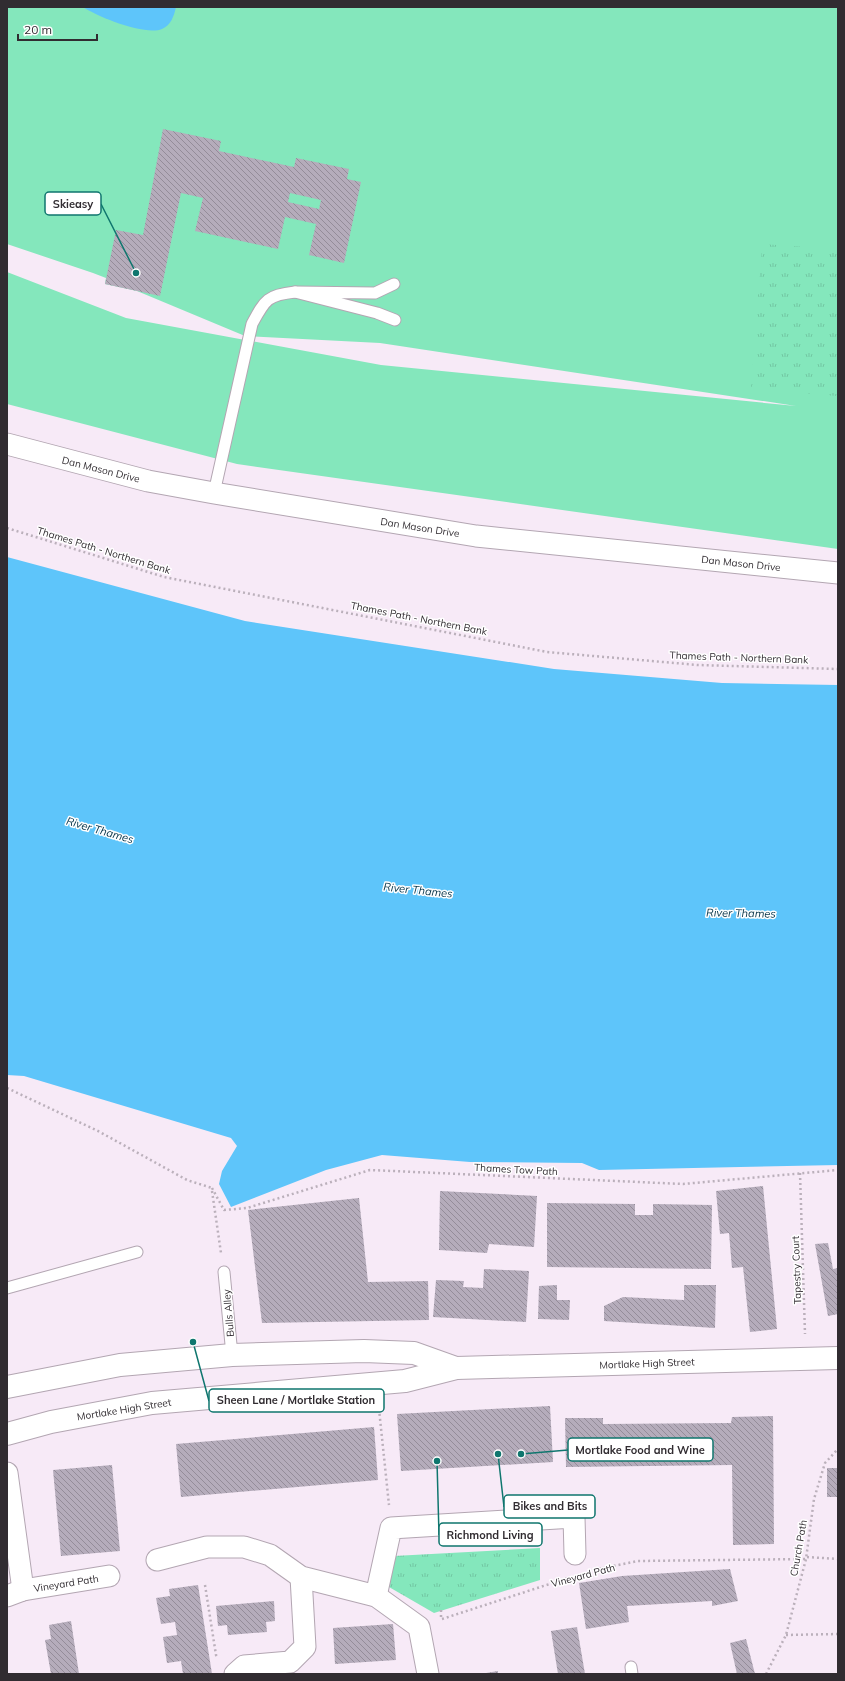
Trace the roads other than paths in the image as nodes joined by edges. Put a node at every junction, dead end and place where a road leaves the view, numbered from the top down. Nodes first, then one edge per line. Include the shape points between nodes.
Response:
1 (394, 284) dead end
2 (295, 292) junction
3 (395, 320) dead end
4 (7, 444) edge
5 (214, 493) junction
6 (838, 573) edge
7 (137, 1252) dead end
8 (224, 1272) dead end
9 (7, 1288) edge
10 (232, 1355) junction
11 (838, 1358) edge
12 (456, 1368) junction
13 (7, 1387) edge
14 (7, 1434) edge
15 (7, 1473) edge
16 (575, 1554) dead end
17 (157, 1560) dead end
18 (109, 1576) dead end
19 (302, 1577) junction
20 (15, 1593) edge
21 (376, 1596) junction
22 (228, 1668) edge
23 (428, 1674) edge

1 - 2 lane via 374,293
2 - 3 lane
2 - 5 lane via 277,294 263,304 252,324
4 - 5 street, Dan Mason Drive via 148,481
5 - 6 street, Dan Mason Drive via 476,536
7 - 9 lane
8 - 10 lane, Bulls Alley
10 - 12 main road, Mortlake High Street via 364,1351 414,1353
10 - 13 main road, Mortlake High Street via 120,1365
11 - 12 main road, Mortlake High Street
12 - 14 main road, Mortlake High Street via 405,1381 152,1403 86,1414
15 - 20 street, Vineyard Path
16 - 21 street via 574,1517 391,1528
17 - 19 street via 207,1548 244,1547 270,1556
18 - 20 street, Vineyard Path
19 - 21 street
19 - 22 street via 305,1647 290,1662
21 - 23 street via 419,1627

